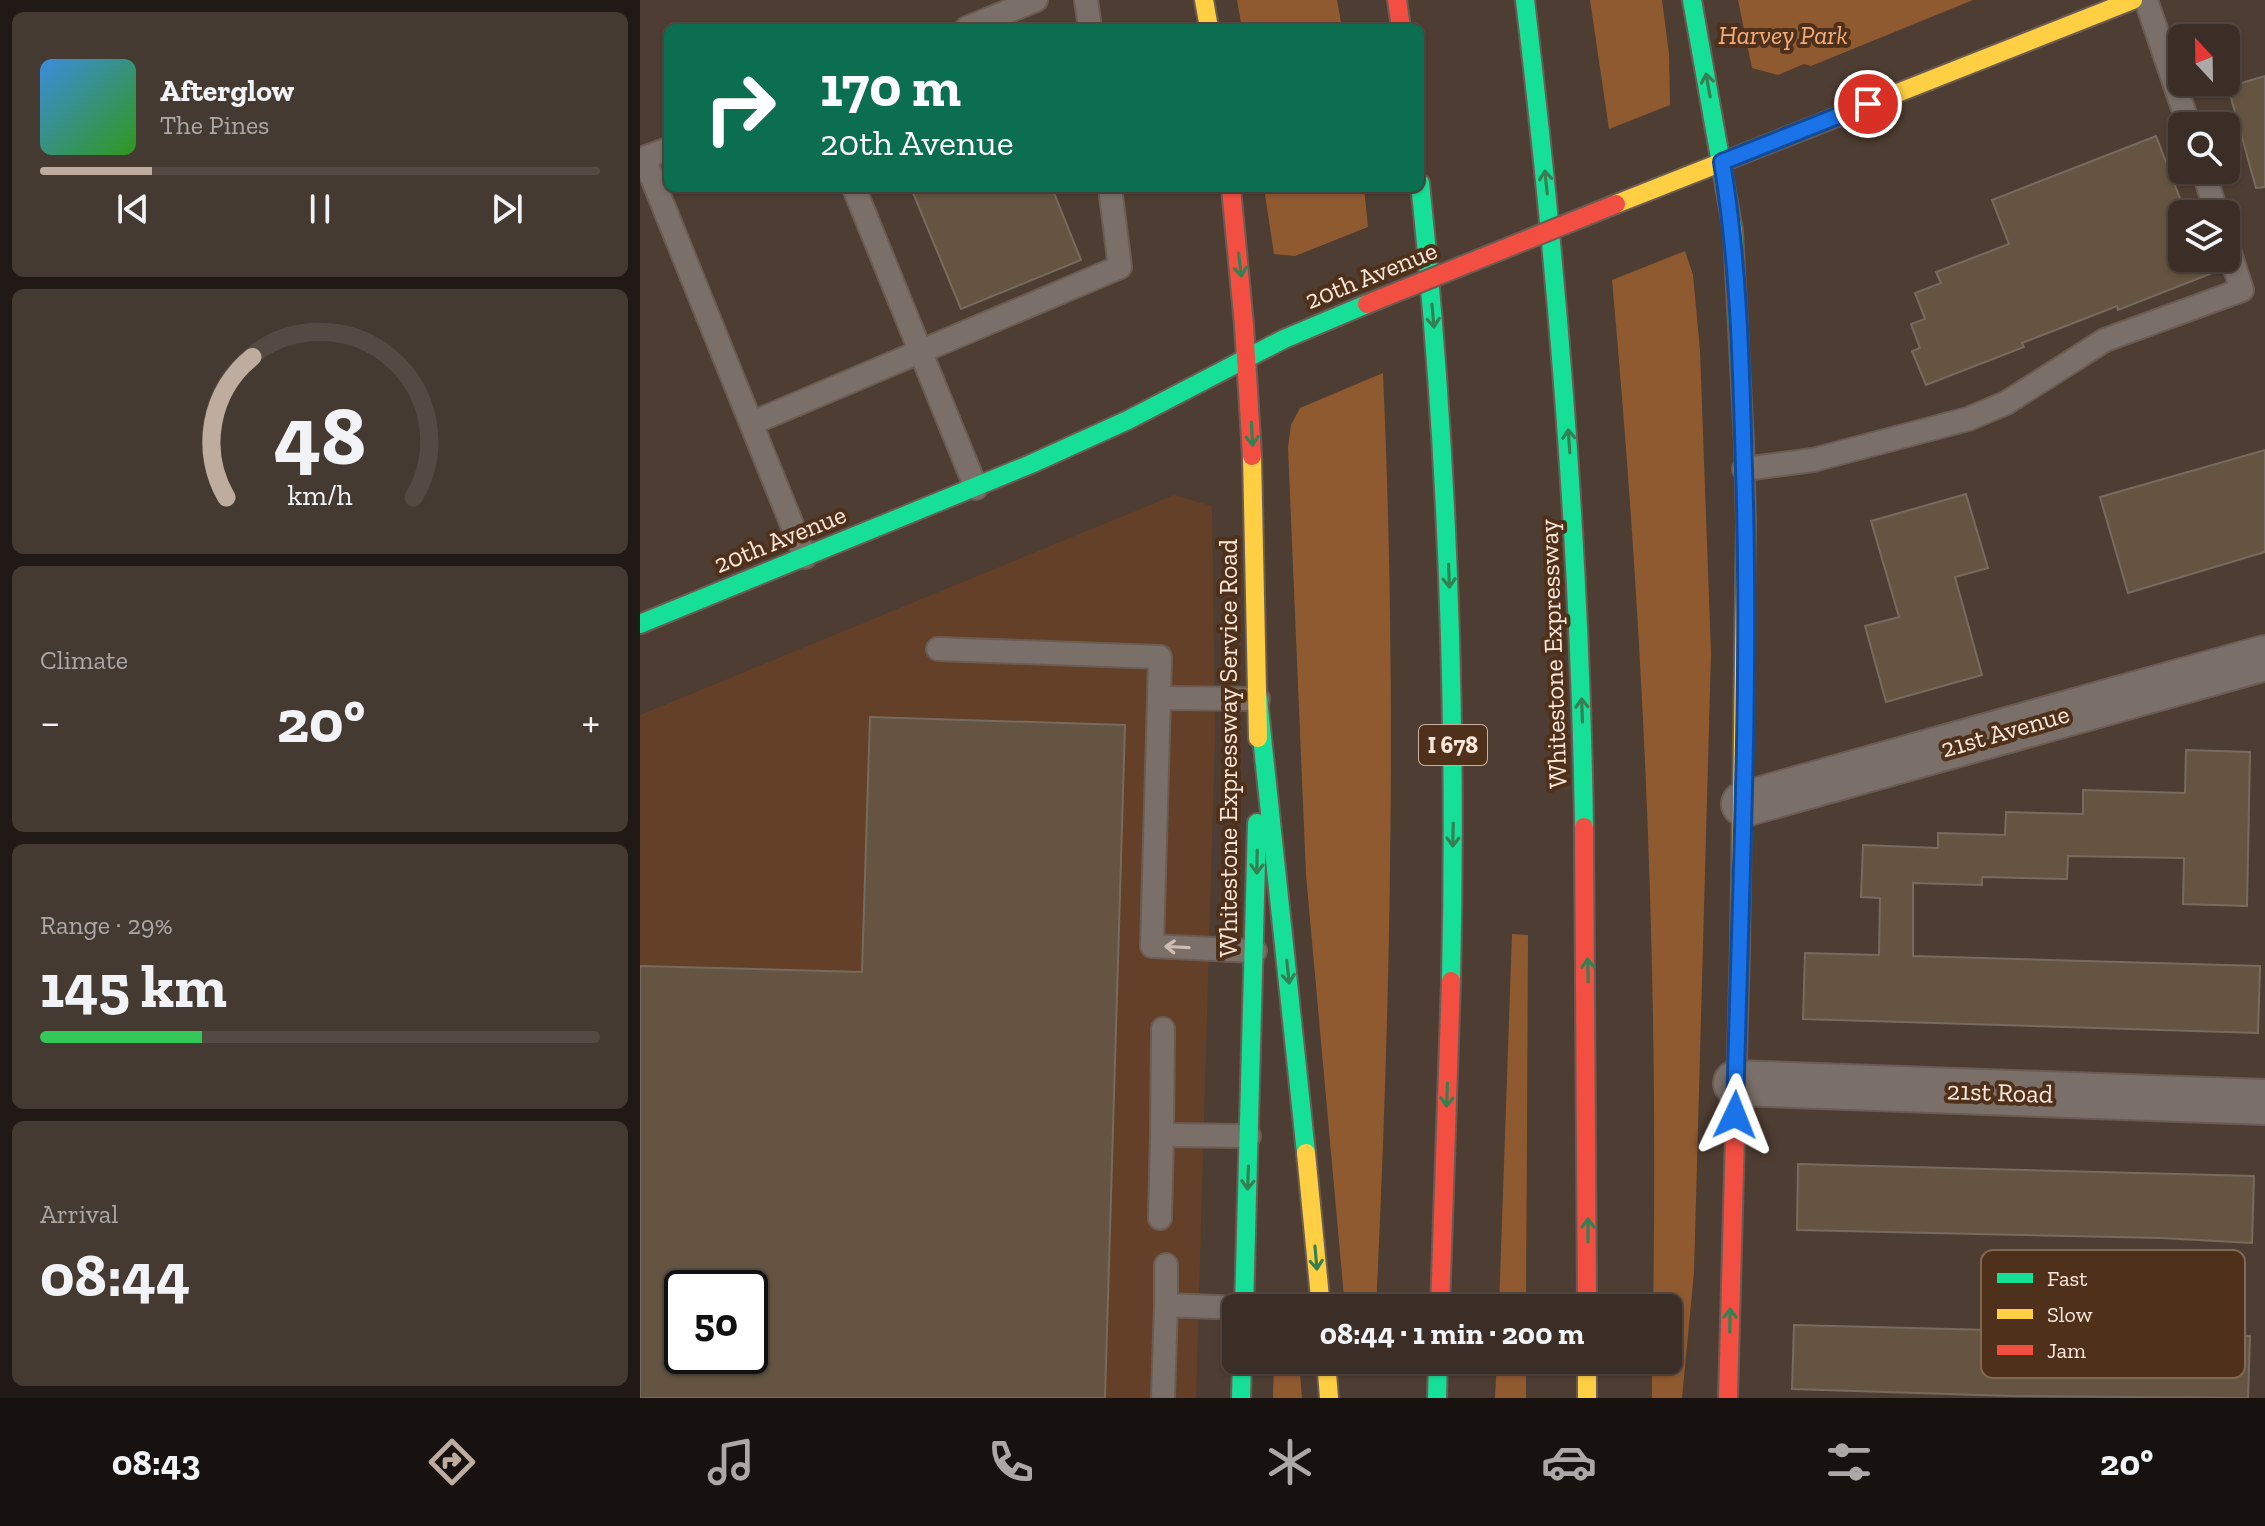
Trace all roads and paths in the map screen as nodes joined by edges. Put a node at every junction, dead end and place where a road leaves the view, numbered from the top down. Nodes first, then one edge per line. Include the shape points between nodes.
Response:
1 (1036, 0) edge
2 (1086, 0) edge
3 (1204, 0) edge
4 (1397, 0) edge
5 (1525, 0) edge
6 (1692, 0) edge
7 (2133, 0) edge
8 (2146, 0) edge
9 (2069, 13) edge
10 (977, 24) edge
11 (1089, 24) edge
12 (1208, 24) edge
13 (1400, 24) edge
14 (2184, 112) edge
15 (664, 150) edge
16 (1722, 162) junction
17 (856, 192) edge
18 (1111, 192) edge
19 (1231, 192) edge
20 (1421, 192) edge
21 (2236, 272) edge
22 (920, 351) junction
23 (1247, 356) junction
24 (752, 423) junction
25 (1744, 469) junction
26 (976, 488) junction
27 (805, 557) junction
28 (640, 624) edge
29 (938, 649) dead end
30 (2265, 658) edge
31 (1159, 698) junction
32 (1258, 699) junction
33 (1744, 804) junction
34 (1255, 951) junction
35 (1163, 1029) dead end
36 (1736, 1083) junction
37 (2265, 1102) edge
38 (1162, 1135) junction
39 (1249, 1136) junction
40 (1160, 1218) dead end
41 (1166, 1265) dead end
42 (1243, 1294) edge
43 (1320, 1294) edge
44 (1440, 1294) edge
45 (1587, 1294) edge
46 (1166, 1305) junction
47 (1222, 1307) edge
48 (1242, 1374) edge
49 (1327, 1374) edge
50 (1438, 1374) edge
51 (1587, 1374) edge
52 (1163, 1398) edge
53 (1241, 1398) edge
54 (1329, 1398) edge
55 (1437, 1398) edge
56 (1587, 1398) edge
57 (1728, 1398) edge

1 - 10 lane
2 - 11 lane
3 - 12 main road
4 - 13 main road
45 -> 5 main road, Whitestone Expressway via 1588,987 1574,519 1559,314
16 -> 6 main road
7 - 9 main road, 20th Avenue
8 - 14 lane
9 - 16 main road, 20th Avenue
15 - 24 lane via 644,158
16 - 23 main road, 20th Avenue, bridge
16 - 25 main road via 1738,287
17 - 22 lane
18 - 22 lane via 1120,267
19 -> 23 main road, Whitestone Expressway Service Road
20 -> 44 main road, I 678 via 1440,406 1453,712
21 - 25 lane via 2242,290 2105,340 1988,411 1813,460
22 - 24 lane
22 - 26 lane
23 - 26 main road, 20th Avenue via 1128,420
23 -> 32 main road, Whitestone Expressway Service Road
24 - 27 lane
25 - 33 main road
26 - 27 main road, 20th Avenue
27 - 28 main road, 20th Avenue
29 - 31 lane via 1160,657
30 - 33 street, 21st Avenue
31 - 32 lane
34 -> 31 lane via 1152,946
32 -> 34 main road, Whitestone Expressway Service Road
32 -> 43 main road
33 - 36 main road
34 - 39 main road, Whitestone Expressway Service Road
35 - 38 lane
36 - 37 street, 21st Road
57 -> 36 main road
38 - 39 lane
38 - 40 lane
39 -> 42 main road, Whitestone Expressway Service Road
41 - 46 lane
46 - 47 lane
46 - 52 lane
48 - 53 main road
49 - 54 main road
50 - 55 main road
51 - 56 main road

